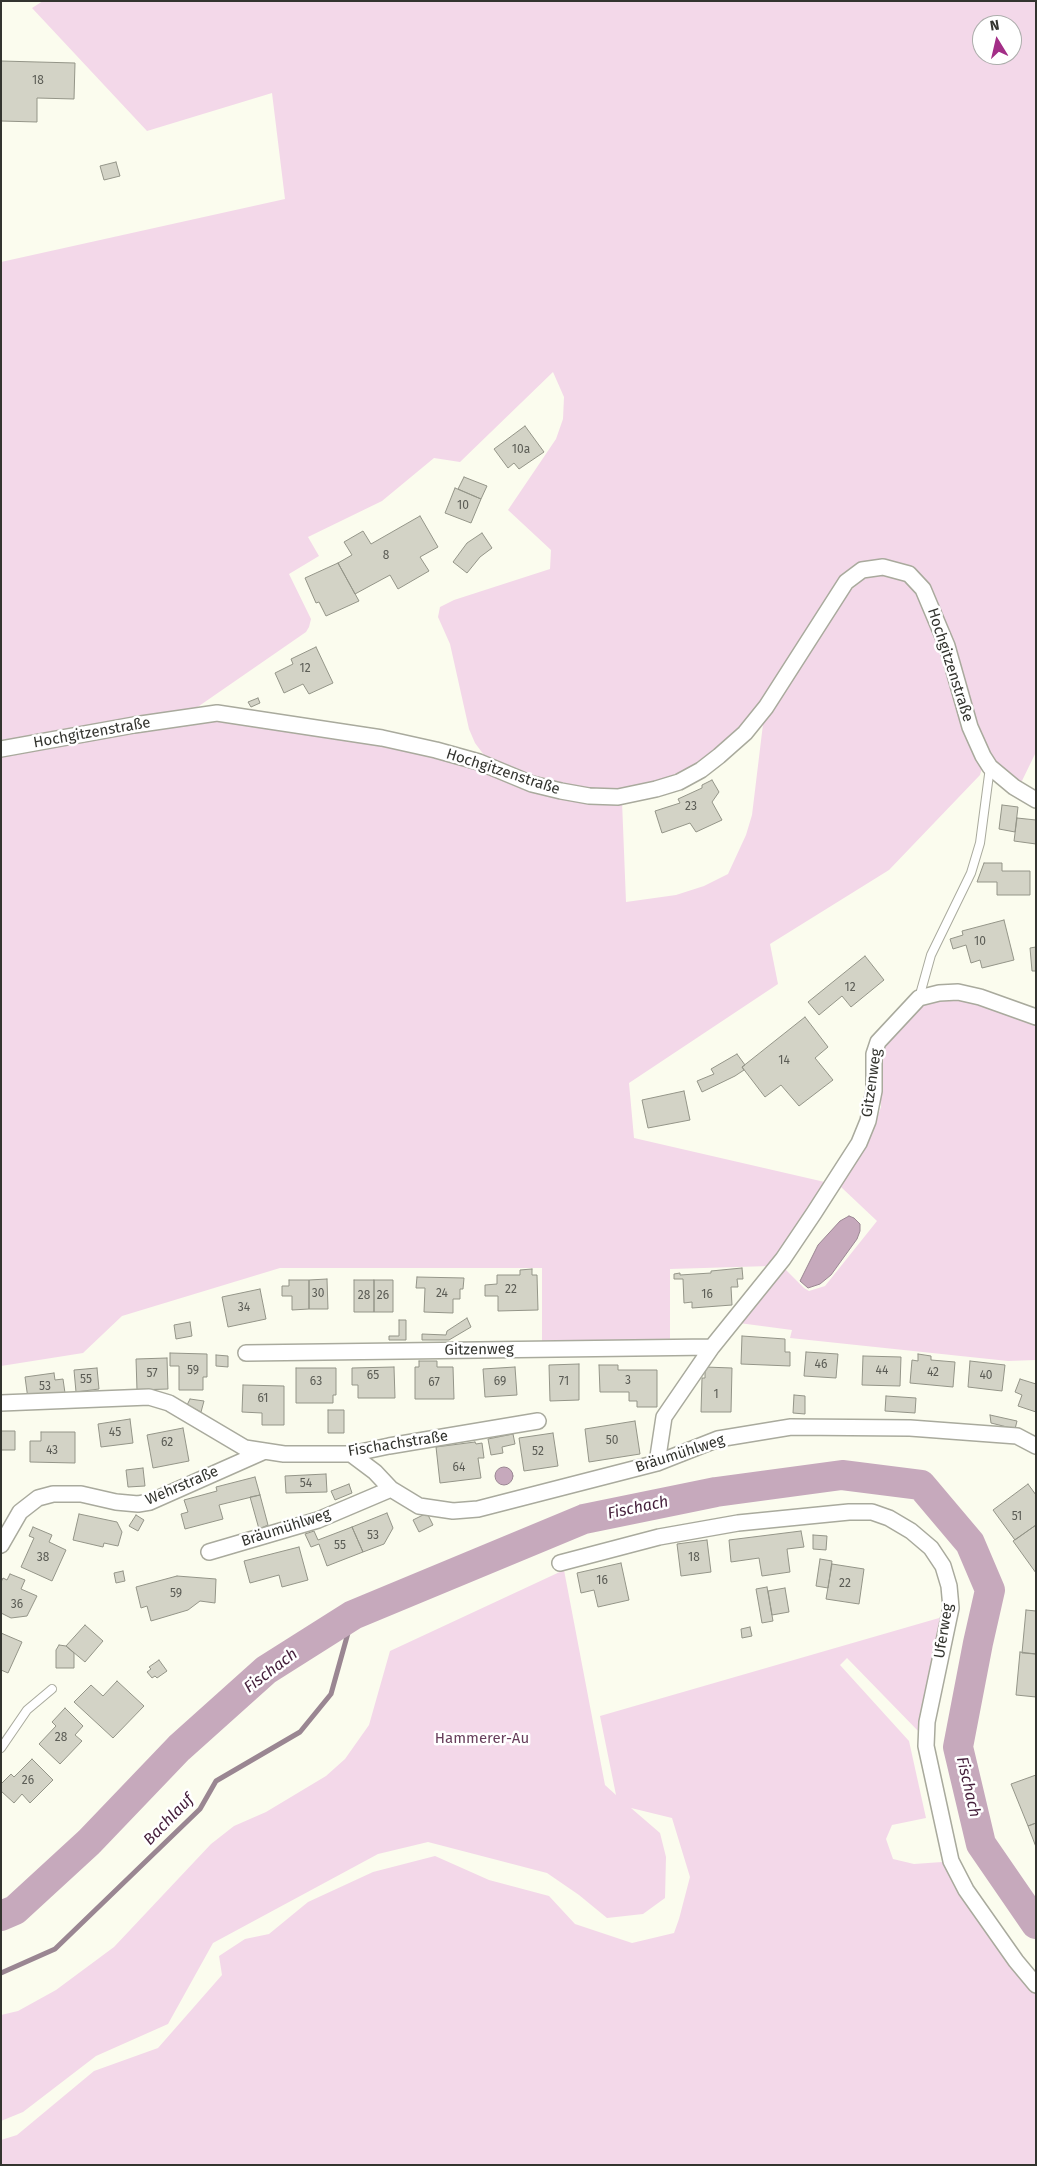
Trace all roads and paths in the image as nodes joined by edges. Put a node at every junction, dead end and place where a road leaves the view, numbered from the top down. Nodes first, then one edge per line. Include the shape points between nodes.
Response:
1 (1, 749) edge
2 (990, 767) junction
3 (1036, 800) edge
4 (919, 998) junction
5 (1036, 1017) edge
6 (712, 1347) junction
7 (246, 1353) dead end
8 (1, 1403) edge
9 (538, 1421) dead end
10 (1036, 1446) edge
11 (265, 1451) junction
12 (351, 1454) junction
13 (658, 1462) junction
14 (391, 1489) junction
15 (1, 1545) edge
16 (209, 1552) dead end
17 (560, 1563) dead end
18 (52, 1689) dead end
19 (1, 1748) edge
20 (1036, 1985) edge

1 - 2 street, Hochgitzenstraße via 218,713 382,738 479,762 532,784 589,796 618,797 679,782 720,756 766,708 846,582 862,570 883,567 909,574 923,589 947,646 970,727
2 - 3 street, Hochgitzenstraße
2 - 4 lane via 980,843 931,954
4 - 5 street via 939,992 958,992
4 - 6 street, Gitzenweg via 878,1042 874,1054 874,1091 868,1121 859,1143 782,1259
6 - 7 street, Gitzenweg
6 - 13 street, Gitzenweg via 664,1418
8 - 11 street, Fischachstraße via 150,1397 169,1403 245,1448
9 - 12 street, Fischachstraße
10 - 13 street, Bräumühlweg via 1016,1436 910,1428 791,1427 718,1440
11 - 12 street, Fischachstraße
11 - 15 street, Wehrstraße via 150,1502 116,1502 81,1494 52,1494 38,1498 20,1512
12 - 14 street, Bräumühlweg
13 - 14 street, Bräumühlweg via 478,1509 453,1511 419,1506
14 - 16 street, Bräumühlweg via 318,1520
17 - 20 street, Uferweg via 659,1537 738,1523 849,1512 872,1512 889,1518 931,1548 943,1566 949,1586 950,1608 927,1722 926,1746 951,1860 966,1890
18 - 19 lane via 27,1710

